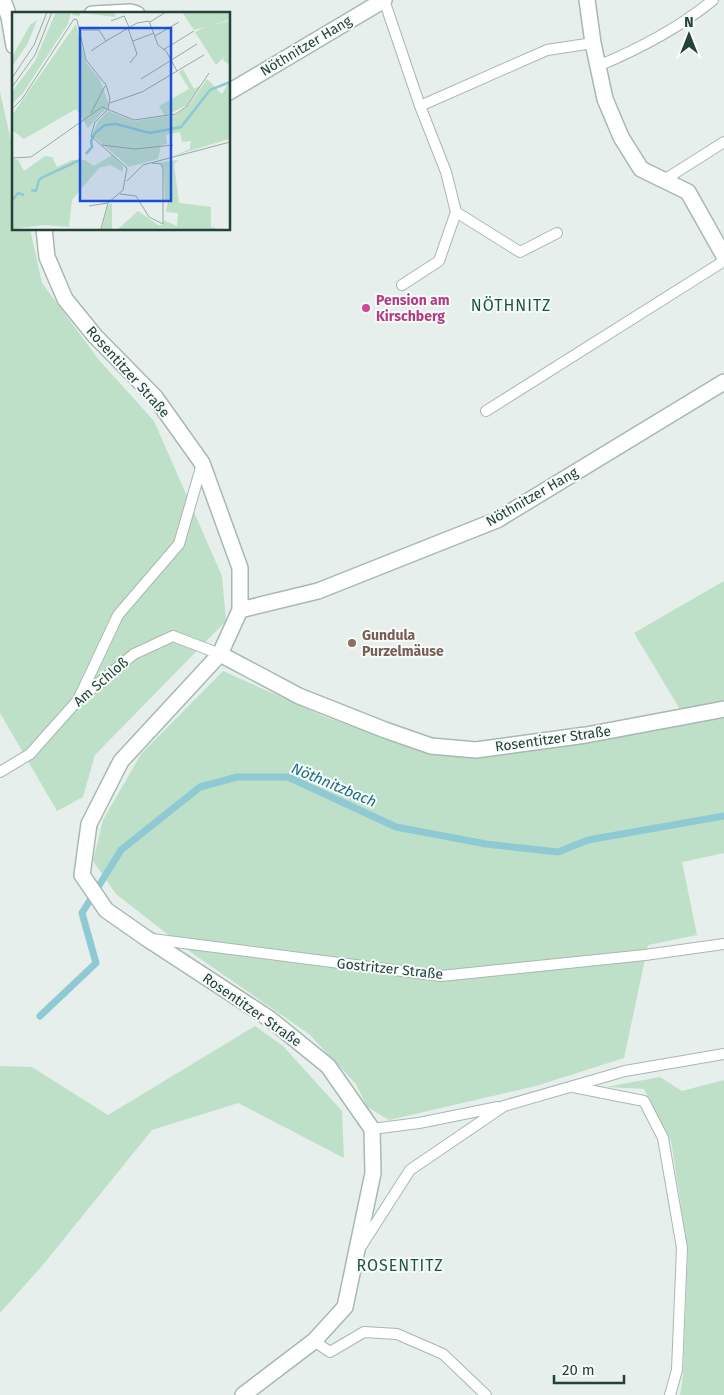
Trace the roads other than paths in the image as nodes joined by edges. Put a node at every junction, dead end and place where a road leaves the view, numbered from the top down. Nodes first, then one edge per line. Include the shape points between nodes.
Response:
1 (3, 0) edge
2 (384, 0) edge
3 (587, 0) edge
4 (713, 0) edge
5 (11, 17) edge
6 (592, 43) junction
7 (598, 66) junction
8 (230, 91) edge
9 (420, 106) junction
10 (724, 142) edge
11 (664, 180) junction
12 (456, 212) junction
13 (44, 230) edge
14 (557, 233) dead end
15 (724, 256) edge
16 (724, 261) edge
17 (402, 285) dead end
18 (724, 382) edge
19 (486, 411) dead end
20 (202, 463) junction
21 (240, 610) junction
22 (220, 654) junction
23 (78, 700) junction
24 (724, 709) edge
25 (0, 772) edge
26 (146, 938) junction
27 (724, 944) edge
28 (724, 1054) edge
29 (571, 1086) junction
30 (504, 1106) junction
31 (372, 1129) junction
32 (357, 1254) junction
33 (314, 1342) junction
34 (243, 1395) edge
35 (486, 1395) edge
36 (670, 1395) edge

1 - 5 street
2 - 8 street, Nöthnitzer Hang
2 - 9 lane
3 - 6 street
4 - 7 lane via 694,16 632,52
6 - 7 street
6 - 9 lane via 547,50
7 - 11 street via 605,99 621,137 641,169
9 - 12 lane via 446,172
10 - 11 lane
11 - 15 street via 688,192
12 - 14 lane via 520,252
12 - 17 lane via 439,261
13 - 20 street, Rosentitzer Straße via 47,257 66,299 95,336 155,397
16 - 19 lane
18 - 21 street, Nöthnitzer Hang via 497,520 318,591
20 - 21 street, Rosentitzer Straße via 240,568
20 - 23 lane via 179,544 118,615
21 - 22 street, Rosentitzer Straße
22 - 23 lane, Am Schloß via 173,636 134,654
22 - 24 street, Rosentitzer Straße via 299,696 431,746 476,750 586,735
22 - 26 street, Rosentitzer Straße via 120,762 89,824 82,875 106,910
23 - 25 lane, Am Schloß via 30,754
26 - 27 lane, Gostritzer Straße via 441,976
26 - 31 street, Rosentitzer Straße via 270,1019 328,1066
28 - 29 lane via 625,1070
29 - 30 lane
29 - 36 lane via 644,1101 663,1138 682,1248 677,1370
30 - 31 lane via 419,1124
30 - 32 lane via 410,1170
31 - 32 street via 373,1173
32 - 33 street via 346,1307
33 - 34 street
33 - 35 lane via 330,1352 364,1332 397,1334 443,1354

